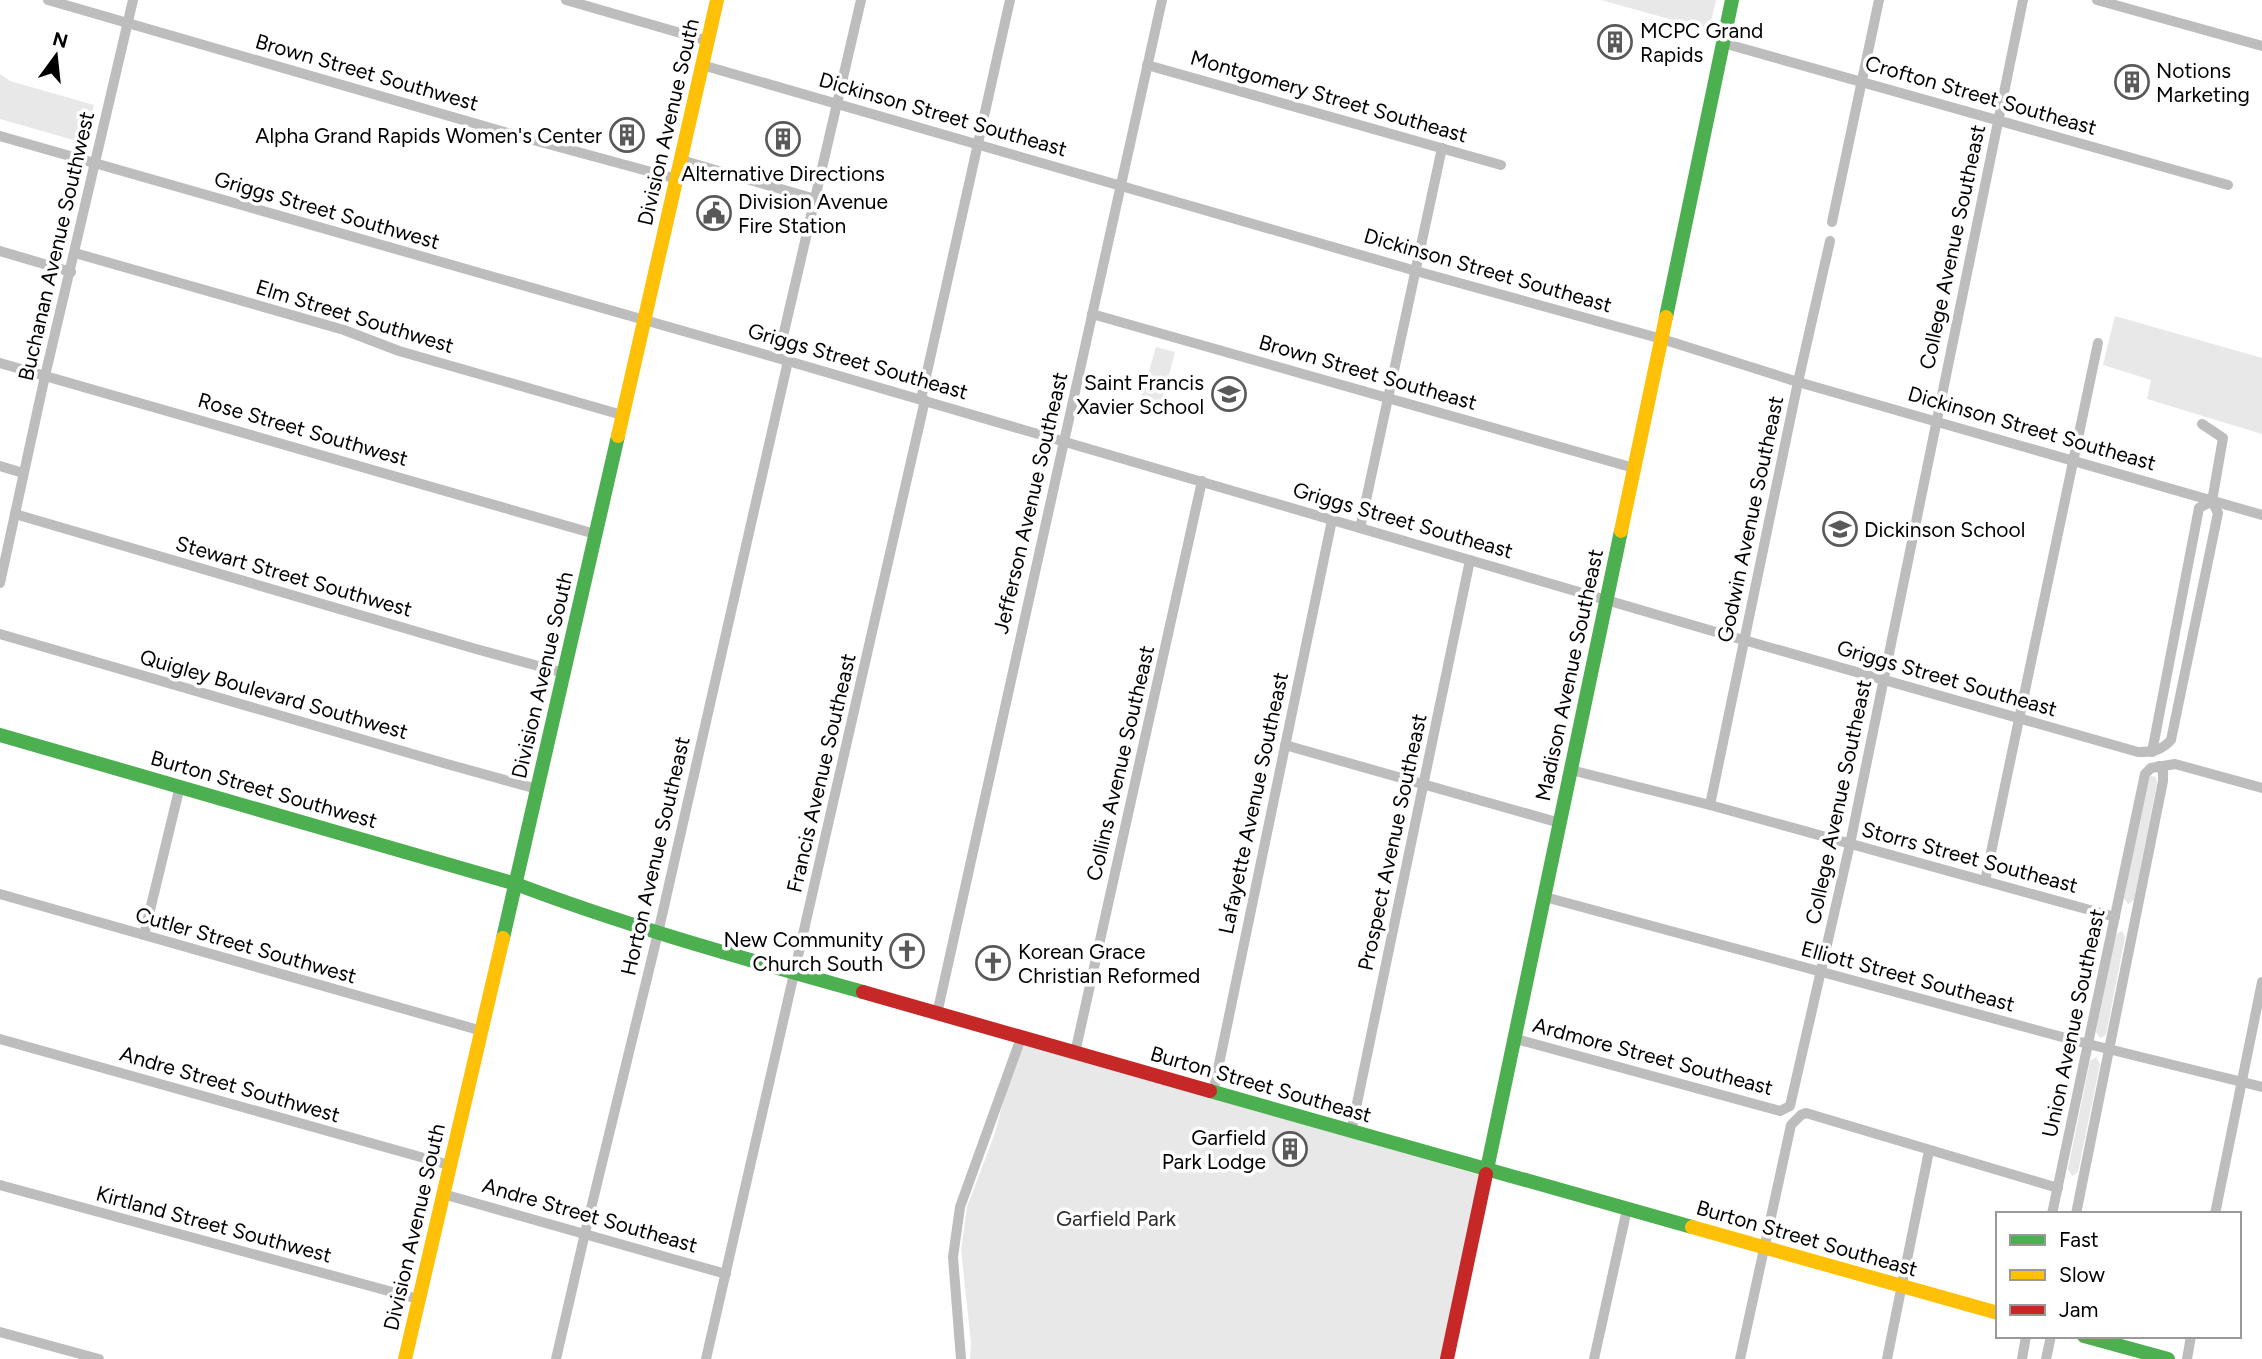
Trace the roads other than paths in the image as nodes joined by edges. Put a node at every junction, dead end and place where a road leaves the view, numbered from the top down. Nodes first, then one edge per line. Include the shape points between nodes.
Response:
1 (48, 0) edge
2 (134, 0) edge
3 (566, 0) edge
4 (717, 0) edge
5 (861, 0) edge
6 (1010, 0) edge
7 (1161, 0) edge
8 (1732, 0) edge
9 (1880, 0) edge
10 (2023, 0) edge
11 (2096, 0) edge
12 (128, 23) junction
13 (708, 41) junction
14 (1723, 43) junction
15 (2262, 46) edge
16 (702, 65) junction
17 (1147, 65) junction
18 (1862, 82) junction
19 (837, 103) junction
20 (1998, 120) junction
21 (0, 136) edge
22 (978, 143) junction
23 (1442, 148) junction
24 (681, 160) junction
25 (96, 164) junction
26 (1501, 165) dead end
27 (677, 178) junction
28 (1121, 184) junction
29 (2228, 185) dead end
30 (815, 199) junction
31 (1832, 222) dead end
32 (1830, 241) dead end
33 (0, 251) edge
34 (75, 253) junction
35 (1416, 271) junction
36 (71, 272) junction
37 (1092, 314) junction
38 (644, 319) junction
39 (1662, 340) junction
40 (2098, 343) dead end
41 (783, 359) junction
42 (0, 363) edge
43 (45, 376) junction
44 (1798, 382) junction
45 (1388, 397) junction
46 (923, 400) junction
47 (622, 415) junction
48 (1936, 420) junction
49 (2202, 424) dead end
50 (1063, 440) junction
51 (2074, 460) junction
52 (0, 466) edge
53 (1634, 468) junction
54 (23, 473) junction
55 (1202, 481) junction
56 (2212, 501) junction
57 (15, 514) junction
58 (2262, 515) edge
59 (1332, 520) junction
60 (1360, 528) junction
61 (595, 534) junction
62 (1470, 559) junction
63 (0, 583) edge
64 (1605, 600) junction
65 (0, 634) edge
66 (1744, 640) junction
67 (564, 673) junction
68 (1884, 679) junction
69 (2019, 718) junction
70 (0, 735) edge
71 (1285, 745) junction
72 (2152, 752) junction
73 (2159, 766) junction
74 (1571, 770) junction
75 (1424, 783) junction
76 (180, 786) junction
77 (2262, 788) edge
78 (537, 789) junction
79 (1710, 805) junction
80 (1560, 823) junction
81 (1850, 844) junction
82 (1985, 881) junction
83 (516, 884) junction
84 (0, 894) edge
85 (1545, 897) junction
86 (2115, 917) junction
87 (657, 933) junction
88 (144, 935) junction
89 (796, 973) junction
90 (1822, 973) junction
91 (2262, 982) edge
92 (937, 1014) junction
93 (482, 1031) junction
94 (1021, 1038) junction
95 (0, 1039) edge
96 (1516, 1039) junction
97 (2088, 1044) junction
98 (2109, 1049) junction
99 (1075, 1053) junction
100 (2241, 1082) junction
101 (2262, 1087) edge
102 (1213, 1093) junction
103 (1780, 1111) joint
104 (1351, 1132) junction
105 (1929, 1151) junction
106 (449, 1165) junction
107 (1487, 1171) junction
108 (0, 1185) edge
109 (2057, 1188) junction
110 (443, 1194) junction
111 (1626, 1209) junction
112 (2052, 1212) edge
113 (2076, 1212) edge
114 (2215, 1212) edge
115 (585, 1233) junction
116 (1763, 1247) junction
117 (726, 1274) junction
118 (1902, 1286) junction
119 (418, 1299) junction
120 (1996, 1312) edge
121 (0, 1332) edge
122 (2026, 1338) edge
123 (2051, 1338) edge
124 (2091, 1338) edge
125 (2191, 1338) edge
126 (99, 1359) edge
127 (405, 1359) edge
128 (556, 1359) edge
129 (706, 1359) edge
130 (961, 1359) edge
131 (1447, 1359) edge
132 (1594, 1359) edge
133 (1740, 1359) edge
134 (1887, 1359) edge
135 (2022, 1359) edge
136 (2046, 1359) edge
137 (2168, 1359) edge
138 (2187, 1359) edge

1 - 12 street, Brown Street Southwest
2 - 12 street, Buchanan Avenue Southwest
3 - 13 street
4 - 13 main road, Division Avenue South
5 - 19 street, Horton Avenue Southeast
6 - 22 street, Francis Avenue Southeast
7 - 17 street, Jefferson Avenue Southeast
8 - 14 main road, Madison Avenue Southeast
9 - 18 street
10 - 20 street, College Avenue Southeast
11 - 15 street
12 - 25 street, Buchanan Avenue Southwest
12 - 27 street, Brown Street Southwest
13 - 16 main road, Division Avenue South
14 - 18 street, Crofton Street Southeast
14 - 39 main road, Madison Avenue Southeast
16 - 19 street, Dickinson Street Southeast
16 - 24 main road, Division Avenue South
17 - 23 street, Montgomery Street Southeast
17 - 28 street, Jefferson Avenue Southeast
18 - 20 street, Crofton Street Southeast
18 - 31 street
19 - 22 street, Dickinson Street Southeast
19 - 30 street, Horton Avenue Southeast
20 - 29 street, Crofton Street Southeast
20 - 48 street, College Avenue Southeast
21 - 25 street, Griggs Street Southwest
22 - 28 street, Dickinson Street Southeast
22 - 46 street, Francis Avenue Southeast
23 - 26 street, Montgomery Street Southeast
23 - 35 street
24 - 27 main road, Division Avenue South
24 - 30 street
25 - 34 street, Buchanan Avenue Southwest
25 - 38 street, Griggs Street Southwest
27 - 38 main road, Division Avenue South
28 - 35 street, Dickinson Street Southeast
28 - 37 street, Jefferson Avenue Southeast
30 - 41 street, Horton Avenue Southeast
32 - 44 street, Godwin Avenue Southeast
33 - 36 street
34 - 36 street, Buchanan Avenue Southwest
34 - 47 street, Elm Street Southwest
35 - 39 street, Dickinson Street Southeast
35 - 45 street
36 - 43 street, Buchanan Avenue Southwest
37 - 45 street, Brown Street Southeast
37 - 50 street, Jefferson Avenue Southeast
38 - 41 street, Griggs Street Southeast
38 - 47 main road, Division Avenue South
39 - 44 street, Dickinson Street Southeast
39 - 53 main road, Madison Avenue Southeast
40 - 51 street
41 - 46 street, Griggs Street Southeast
41 - 87 street, Horton Avenue Southeast
42 - 43 street, Rose Street Southwest
43 - 54 street, Buchanan Avenue Southwest
43 - 61 street, Rose Street Southwest
44 - 48 street, Dickinson Street Southeast
44 - 66 street, Godwin Avenue Southeast
45 - 53 street, Brown Street Southeast
45 - 60 street
46 - 50 street, Griggs Street Southeast
46 - 89 street, Francis Avenue Southeast
47 - 61 main road, Division Avenue South
48 - 51 street, Dickinson Street Southeast
48 - 68 street, College Avenue Southeast
49 - 56 street via 2223,438
50 - 55 street, Griggs Street Southeast
50 - 92 street, Jefferson Avenue Southeast
51 - 56 street, Dickinson Street Southeast
51 - 69 street
52 - 54 street
53 - 64 main road, Madison Avenue Southeast
54 - 57 street, Buchanan Avenue Southwest
55 - 59 street, Griggs Street Southeast
55 - 99 street, Collins Avenue Southeast
56 - 58 street, Dickinson Street Southeast
56 - 72 street via 2199,508
56 - 72 street via 2218,513 2171,740
57 - 63 street, Buchanan Avenue Southwest
57 - 67 street, Stewart Street Southwest
59 - 60 street, Griggs Street Southeast
59 - 71 street, Lafayette Avenue Southeast
60 - 62 street, Griggs Street Southeast
61 - 67 main road, Division Avenue South
62 - 64 street, Griggs Street Southeast
62 - 75 street, Prospect Avenue Southeast
64 - 66 street, Griggs Street Southeast
64 - 74 main road, Madison Avenue Southeast
65 - 78 street, Quigley Boulevard Southwest
66 - 68 street, Griggs Street Southeast
66 - 79 street, Godwin Avenue Southeast
67 - 78 main road, Division Avenue South
68 - 69 street, Griggs Street Southeast
68 - 81 street, College Avenue Southeast
69 - 72 street, Griggs Street Southeast
69 - 82 street
70 - 76 main road, Burton Street Southwest
71 - 75 street
71 - 102 street, Lafayette Avenue Southeast
73 - 77 street via 2175,764
73 - 86 street, Union Avenue Southeast via 2145,774
73 - 98 street via 2163,781
74 - 79 street, Storrs Street Southeast
74 - 80 main road, Madison Avenue Southeast
75 - 80 street
75 - 104 street, Prospect Avenue Southeast
76 - 83 main road, Burton Street Southwest
76 - 88 street
78 - 83 main road, Division Avenue South
79 - 81 street, Storrs Street Southeast
80 - 85 main road, Madison Avenue Southeast
81 - 82 street, Storrs Street Southeast
81 - 90 street, College Avenue Southeast
82 - 86 street, Storrs Street Southeast
83 - 87 main road, Burton Street Southeast
83 - 93 main road, Division Avenue South
84 - 88 street, Cutler Street Southwest
85 - 90 street, Elliott Street Southeast
85 - 96 main road, Madison Avenue Southeast
86 - 97 street, Union Avenue Southeast
87 - 89 main road, Burton Street Southeast
87 - 115 street, Horton Avenue Southeast
88 - 93 street, Cutler Street Southwest
89 - 92 main road, Burton Street Southeast
89 - 117 street, Francis Avenue Southeast
90 - 97 street, Elliott Street Southeast
90 - 103 street, College Avenue Southeast via 1792,1101
91 - 100 street
92 - 94 main road, Burton Street Southeast
93 - 106 main road, Division Avenue South
94 - 99 main road, Burton Street Southeast
94 - 130 street via 960,1207 953,1256
95 - 106 street, Andre Street Southwest
96 - 103 street, Ardmore Street Southeast
96 - 107 main road, Madison Avenue Southeast
97 - 98 street, Elliott Street Southeast
97 - 109 street, Union Avenue Southeast
98 - 100 street, Elliott Street Southeast
98 - 113 street
99 - 102 main road, Burton Street Southeast
100 - 101 street, Elliott Street Southeast
100 - 114 street
102 - 104 main road, Burton Street Southeast
104 - 107 main road, Burton Street Southeast
105 - 109 street
105 - 116 street via 1801,1115 1791,1125
105 - 118 street
106 - 110 main road, Division Avenue South
107 - 111 main road, Burton Street Southeast
107 - 131 main road, Madison Avenue Southeast
108 - 119 street, Kirtland Street Southwest
109 - 112 street, Union Avenue Southeast
110 - 115 street, Andre Street Southeast
110 - 119 main road, Division Avenue South
111 - 116 main road, Burton Street Southeast
111 - 132 street
115 - 117 street, Andre Street Southeast
115 - 128 street, Horton Avenue Southeast
116 - 118 main road, Burton Street Southeast
116 - 133 street
117 - 129 street, Francis Avenue Southeast
118 - 120 main road, Burton Street Southeast
118 - 134 street
119 - 127 main road, Division Avenue South
121 - 126 street
122 - 135 street
123 - 136 street
124 - 137 main road
125 - 138 street

